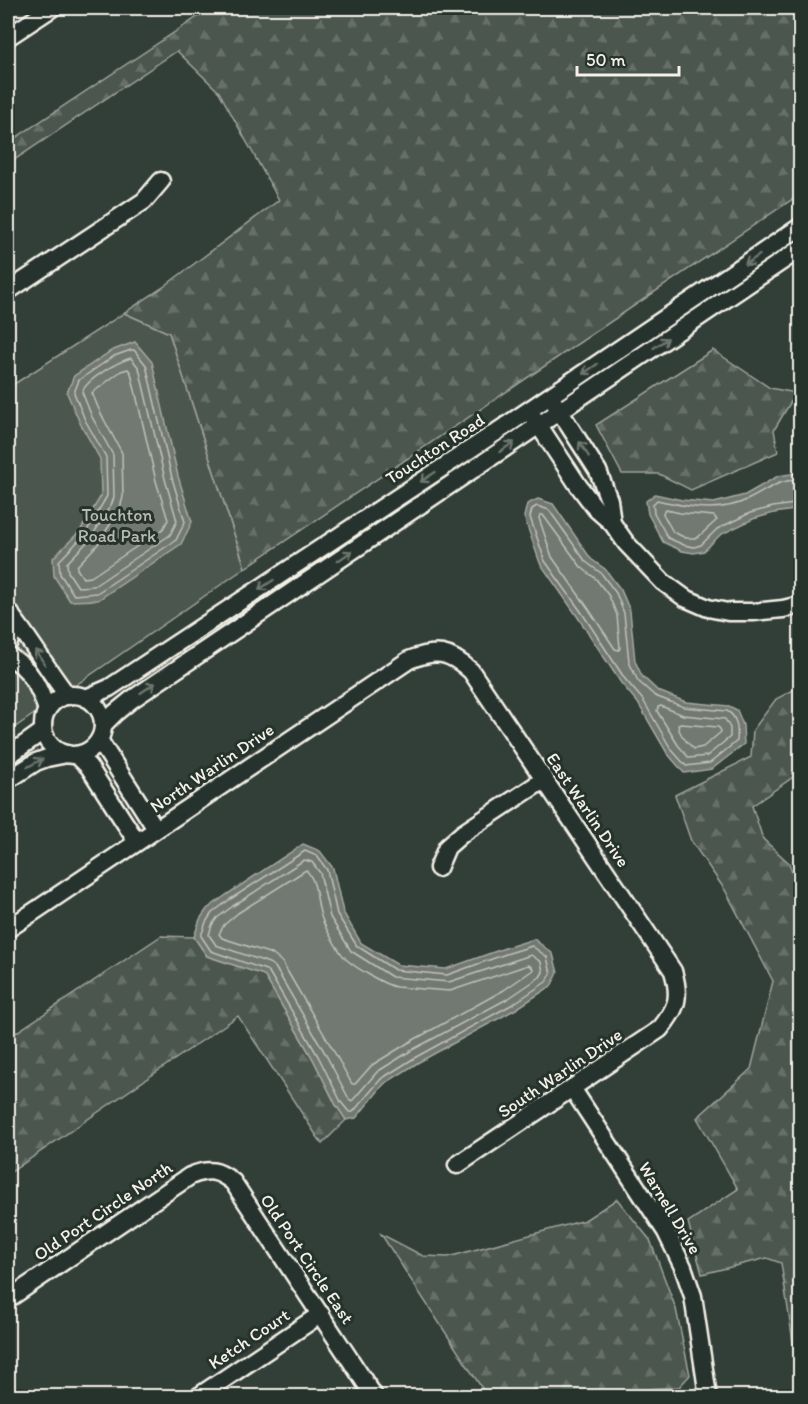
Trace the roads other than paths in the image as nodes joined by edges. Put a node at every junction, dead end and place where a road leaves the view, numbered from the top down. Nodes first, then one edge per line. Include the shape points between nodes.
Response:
1 (52, 8) edge
2 (8, 37) edge
3 (160, 181) dead end
4 (801, 227) edge
5 (801, 249) edge
6 (8, 291) edge
7 (550, 396) junction
8 (529, 410) junction
9 (560, 411) junction
10 (539, 425) junction
11 (598, 471) junction
12 (578, 485) junction
13 (612, 523) junction
14 (801, 605) edge
15 (10, 613) edge
16 (8, 644) edge
17 (442, 654) joint
18 (8, 656) edge
19 (68, 696) junction
20 (86, 698) junction
21 (47, 710) junction
22 (44, 731) junction
23 (101, 733) junction
24 (72, 755) junction
25 (8, 756) edge
26 (545, 779) junction
27 (8, 780) edge
28 (127, 783) junction
29 (108, 796) junction
30 (156, 829) junction
31 (137, 842) junction
32 (438, 868) dead end
33 (8, 929) edge
34 (676, 1005) joint
35 (572, 1088) junction
36 (458, 1165) dead end
37 (190, 1176) joint
38 (8, 1299) edge
39 (321, 1314) junction
40 (199, 1396) edge
41 (374, 1396) edge
42 (708, 1396) edge

1 - 2 street
3 - 6 street via 144,201
4 -> 7 street, Touchton Road
9 -> 5 street, Touchton Road
7 - 8 street, Touchton Road
7 - 9 street
8 - 10 street
8 -> 20 street, Touchton Road via 108,688
9 - 10 street, Touchton Road
11 -> 9 street
10 - 12 street
23 -> 10 street, Touchton Road via 131,700
11 - 12 street
11 - 13 street via 609,500
12 - 13 street
13 - 14 street via 663,582 700,605 728,612
15 - 16 street via 14,628
19 -> 15 street
17 - 26 street, East Warlin Drive via 458,658 471,670
17 - 30 street, North Warlin Drive via 423,654 409,660
18 - 21 street via 28,671
19 - 20 street
19 - 21 street via 54,701
20 - 23 street via 101,714
21 - 22 street
22 - 24 street via 46,740 58,752
22 - 25 street
23 - 24 street, Touchton Road via 90,750
23 - 28 street
27 -> 24 street, Touchton Road via 39,760
24 - 29 street via 89,767
26 - 32 street via 463,832 447,847
26 - 34 street, East Warlin Drive via 673,970 678,986
28 - 29 street
28 - 30 street
29 - 31 street
30 - 31 street, North Warlin Drive
31 - 33 street, North Warlin Drive
34 - 35 street, South Warlin Drive via 660,1029
35 - 36 street, South Warlin Drive
35 - 42 street, Warnell Drive via 666,1232 683,1267 693,1296
37 - 38 street, Old Port Circle North
37 - 39 street, Old Port Circle East via 212,1171 233,1182
39 - 40 street, Ketch Court
39 - 41 street, Old Port Circle East

